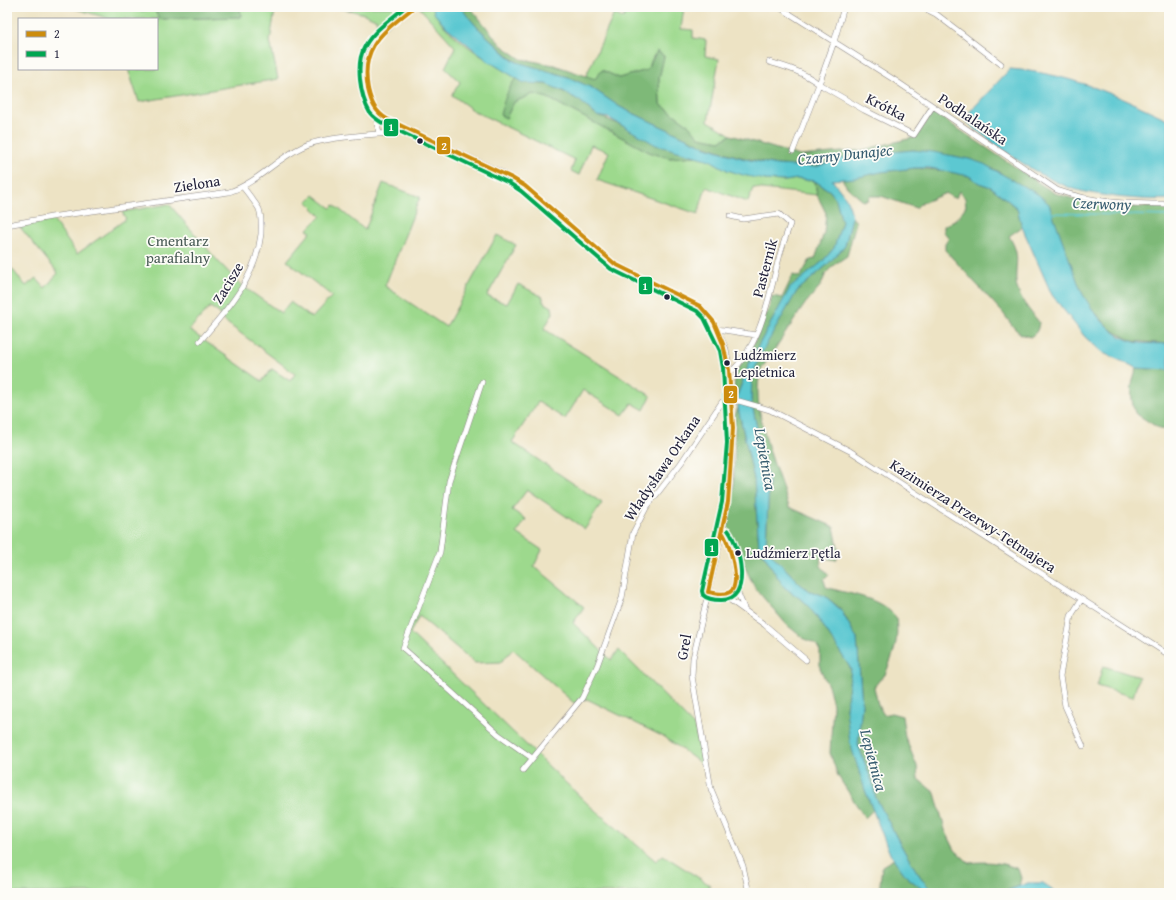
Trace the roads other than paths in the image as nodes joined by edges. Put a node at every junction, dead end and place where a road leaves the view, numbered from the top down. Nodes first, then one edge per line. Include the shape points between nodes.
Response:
1 (414, 7) edge
2 (779, 7) edge
3 (844, 7) edge
4 (922, 7) edge
5 (834, 42) junction
6 (768, 62) dead end
7 (1001, 64) dead end
8 (819, 84) junction
9 (933, 106) junction
10 (377, 112) junction
11 (407, 128) junction
12 (378, 134) junction
13 (793, 151) dead end
14 (243, 186) junction
15 (1169, 204) edge
16 (730, 216) dead end
17 (7, 225) edge
18 (717, 329) junction
19 (756, 335) junction
20 (200, 341) dead end
21 (730, 373) junction
22 (482, 382) dead end
23 (734, 401) junction
24 (722, 532) junction
25 (735, 586) junction
26 (708, 592) junction
27 (723, 595) junction
28 (1081, 600) junction
29 (744, 609) junction
30 (1169, 655) edge
31 (806, 660) dead end
32 (1083, 746) dead end
33 (532, 758) junction
34 (523, 770) dead end
35 (749, 893) edge

1 - 10 street via 368,54 370,95
2 - 5 street, Podhalańska
3 - 5 street
4 - 7 street via 936,14
5 - 8 street
5 - 9 street, Podhalańska
6 - 8 street, Krótka via 794,69
8 - 9 street, Krótka via 914,135
8 - 13 street
9 - 15 street, Podhalańska via 1057,190 1082,198 1104,201
10 - 11 street
10 - 12 street
11 - 12 street, Zielona via 401,132
11 - 18 street via 503,172 519,182 615,264 700,306 709,314
12 - 14 street, Zielona via 303,146
14 - 17 street, Zielona via 229,192 205,196
14 - 20 street, Zacisze via 259,210 262,223 258,252 243,287 221,318
16 - 19 street, Pasternik via 743,219 779,214 790,224 778,259 767,307
18 - 19 street
18 - 21 street via 727,354
19 - 21 street, Pasternik via 738,366
21 - 23 street
22 - 33 street via 449,482 440,552 403,648 498,734
23 - 24 street, Grel via 732,461
23 - 28 street, Kazimierza Przerwy-Tetmajera via 760,406 850,451
23 - 33 street, Władysława Orkana via 722,402 718,406 681,463 646,508 633,533 622,598 597,666 582,698
24 - 25 street via 729,540 736,578
24 - 26 street, Grel
25 - 27 street via 730,593
25 - 29 street
26 - 27 street
26 - 35 street, Grel via 693,658 694,694 711,789 742,866
27 - 29 street
28 - 30 street, Kazimierza Przerwy-Tetmajera
28 - 32 street via 1071,616 1060,676 1065,706
29 - 31 street
33 - 34 street, Władysława Orkana

